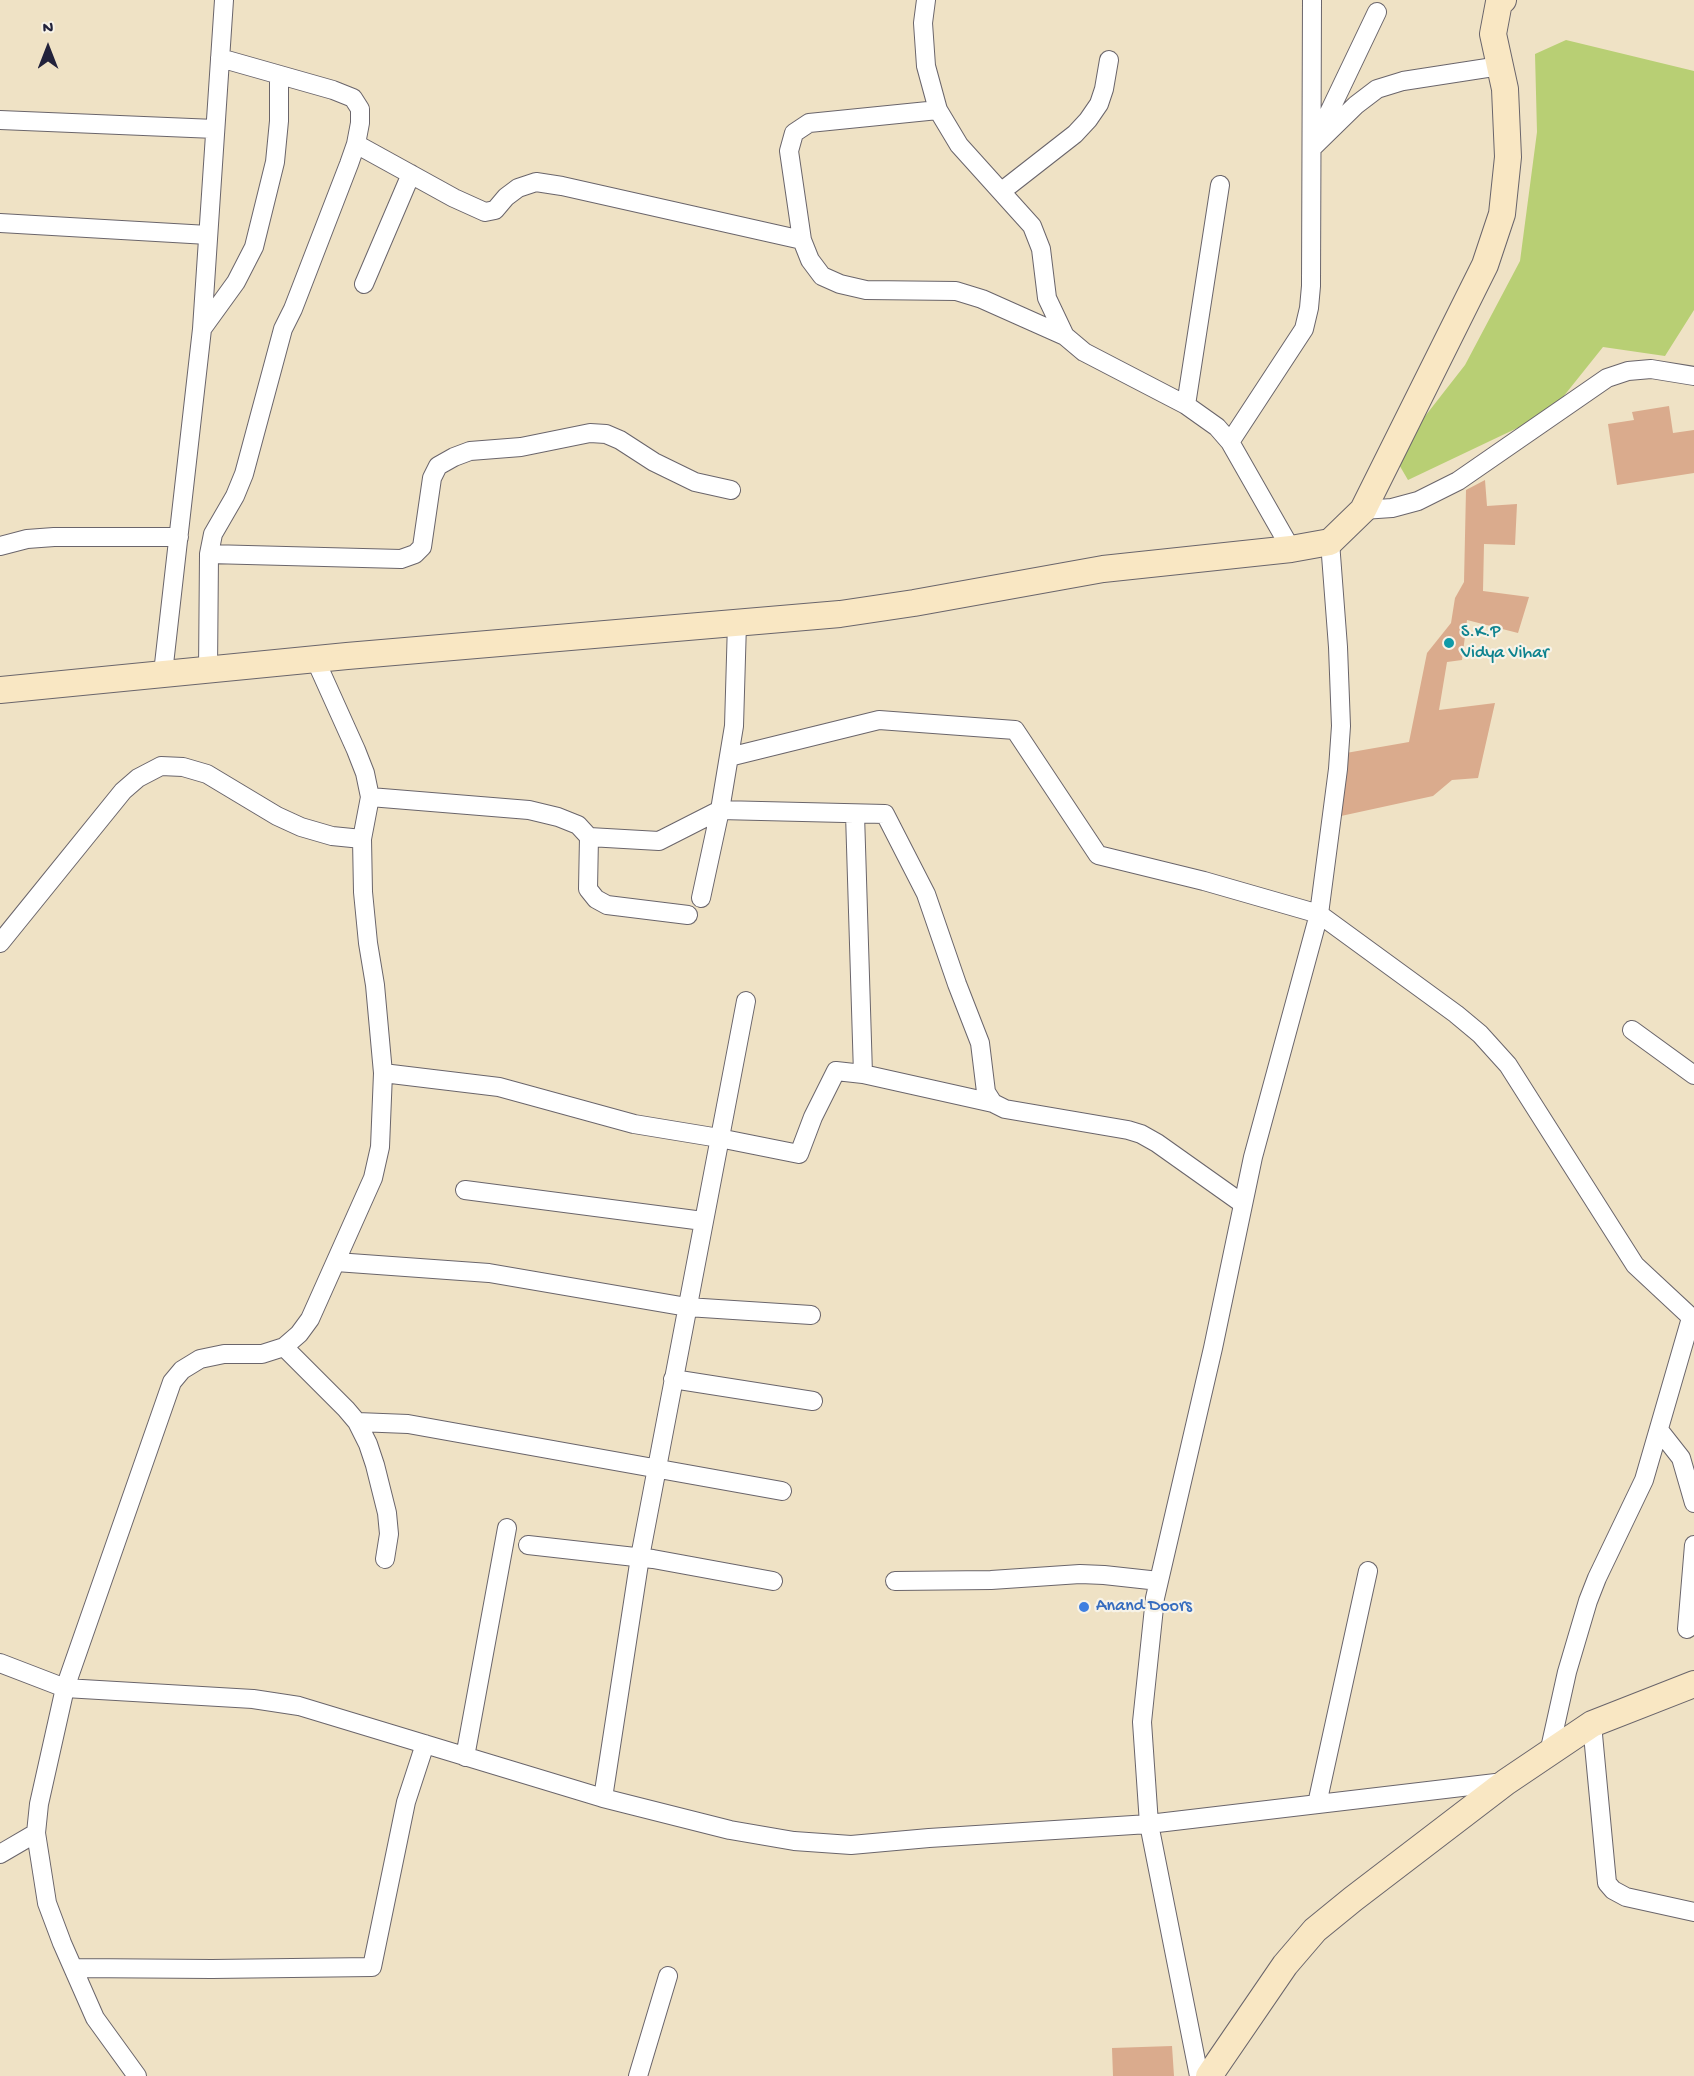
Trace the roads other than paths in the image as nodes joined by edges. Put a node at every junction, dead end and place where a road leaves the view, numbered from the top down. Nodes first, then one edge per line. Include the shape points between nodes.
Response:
1 (224, 0) edge
2 (926, 0) edge
3 (1312, 0) edge
4 (1500, 0) edge
5 (1377, 12) dead end
6 (220, 58) junction
7 (1109, 60) dead end
8 (1500, 66) junction
9 (279, 75) junction
10 (938, 110) junction
11 (0, 120) edge
12 (215, 129) junction
13 (356, 144) junction
14 (1312, 148) junction
15 (411, 174) junction
16 (1220, 185) dead end
17 (1002, 191) junction
18 (0, 223) edge
19 (208, 235) junction
20 (802, 240) junction
21 (364, 284) dead end
22 (202, 329) junction
23 (1065, 336) junction
24 (1694, 376) edge
25 (1186, 405) junction
26 (1230, 442) junction
27 (730, 490) dead end
28 (1363, 510) junction
29 (178, 537) junction
30 (1330, 542) junction
31 (0, 546) edge
32 (1292, 549) junction
33 (209, 554) junction
34 (737, 623) junction
35 (315, 659) junction
36 (208, 671) junction
37 (163, 673) junction
38 (0, 690) edge
39 (729, 756) junction
40 (370, 797) junction
41 (720, 810) junction
42 (855, 814) junction
43 (589, 837) junction
44 (362, 839) junction
45 (701, 898) dead end
46 (1319, 914) junction
47 (688, 915) dead end
48 (0, 943) edge
49 (746, 1001) dead end
50 (1632, 1030) dead end
51 (383, 1073) junction
52 (863, 1074) junction
53 (1694, 1075) edge
54 (993, 1103) junction
55 (720, 1138) junction
56 (465, 1190) dead end
57 (1243, 1204) junction
58 (703, 1221) junction
59 (336, 1262) junction
60 (687, 1307) junction
61 (812, 1315) dead end
62 (1693, 1319) edge
63 (284, 1347) junction
64 (673, 1379) junction
65 (813, 1401) dead end
66 (357, 1422) junction
67 (1659, 1430) junction
68 (657, 1468) junction
69 (782, 1491) dead end
70 (1694, 1503) edge
71 (507, 1528) dead end
72 (528, 1545) dead end
73 (1694, 1545) edge
74 (640, 1557) junction
75 (386, 1559) dead end
76 (1368, 1571) dead end
77 (773, 1581) dead end
78 (895, 1581) dead end
79 (1159, 1581) junction
80 (1687, 1629) dead end
81 (0, 1663) edge
82 (1694, 1684) edge
83 (65, 1688) junction
84 (1592, 1724) junction
85 (425, 1744) junction
86 (1550, 1753) junction
87 (465, 1756) junction
88 (1506, 1782) junction
89 (603, 1798) junction
90 (1317, 1804) junction
91 (1149, 1824) junction
92 (36, 1833) junction
93 (0, 1854) edge
94 (1694, 1912) edge
95 (75, 1968) junction
96 (668, 1976) dead end
97 (138, 2076) edge
98 (638, 2076) edge
99 (1199, 2076) edge
100 (1209, 2076) edge

1 - 6 street
2 - 10 street via 926,66
3 - 14 street
4 - 8 main road via 1493,34
5 - 14 street
6 - 9 street
6 - 12 street
7 - 17 street via 1099,104 1088,120
8 - 14 street via 1403,81 1377,89
8 - 28 main road via 1508,157 1502,214 1485,265
9 - 13 street via 353,98 360,109
9 - 22 street via 275,162 254,247 225,299
10 - 17 street via 959,145
10 - 20 street via 809,123 794,133 789,151
11 - 12 street
12 - 19 street
13 - 15 street
13 - 33 street via 283,329 244,474 213,534
14 - 26 street via 1311,285 1304,329
15 - 20 street via 485,212 495,210 518,188 536,182
15 - 21 street
16 - 25 street
17 - 23 street via 1032,226 1041,249 1047,298
18 - 19 street
19 - 22 street
20 - 23 street via 822,276 840,284 866,290 956,291
22 - 29 street
23 - 25 street via 1084,352
24 - 28 street via 1651,369 1607,378 1458,482 1418,501
25 - 26 street via 1217,427
26 - 32 street
27 - 33 street via 686,479 620,440 590,433 521,447 471,451 438,466 432,478 422,547 400,559
28 - 30 main road
29 - 31 street via 54,537
29 - 37 street
30 - 32 main road
30 - 46 street via 1341,726
32 - 34 main road via 1103,568 914,603
33 - 36 street
34 - 35 main road
34 - 39 street via 734,726
35 - 36 main road
35 - 40 street via 356,750
36 - 37 main road
37 - 38 main road
39 - 41 street
39 - 46 street via 879,720 1015,730 1098,855
40 - 43 street via 529,810 578,825
40 - 44 street
41 - 42 street
41 - 43 street via 659,841
41 - 45 street
42 - 52 street
42 - 54 street via 885,814 926,894 980,1043 986,1092
43 - 47 street via 588,889 596,899 607,905
44 - 48 street via 301,827 207,774 161,766 123,791
44 - 51 street via 363,892
46 - 57 street
46 - 62 street via 1480,1034 1508,1065 1635,1265
49 - 55 street
50 - 53 street
51 - 55 street via 499,1087 634,1124
51 - 59 street via 380,1147 373,1178
52 - 54 street
52 - 55 street via 836,1071 799,1154
54 - 57 street via 1005,1109 1141,1134
55 - 58 street
56 - 58 street
57 - 79 street via 1214,1348
58 - 60 street
59 - 60 street via 489,1273
59 - 63 street via 310,1319
60 - 61 street
60 - 64 street
62 - 67 street
63 - 66 street
63 - 83 street via 262,1354 224,1354 200,1359 172,1382
64 - 65 street
64 - 68 street
66 - 68 street via 408,1424
66 - 75 street via 375,1465 387,1513
67 - 70 street via 1681,1458
67 - 86 street via 1644,1480 1588,1602 1567,1672
68 - 69 street
68 - 74 street
71 - 87 street
72 - 74 street
73 - 80 street
74 - 77 street
74 - 89 street
76 - 90 street
78 - 79 street via 1080,1574
79 - 91 street via 1151,1621 1142,1722
81 - 83 street
82 - 84 main road
83 - 85 street via 253,1699 299,1706
83 - 92 street
84 - 86 main road
84 - 94 street via 1607,1883 1626,1897
85 - 87 street
85 - 95 street via 406,1802 372,1967
86 - 88 main road
87 - 89 street
88 - 90 street
88 - 100 main road via 1315,1930 1285,1965
89 - 91 street via 730,1830 794,1841 851,1845
90 - 91 street
91 - 99 street
92 - 93 street
92 - 95 street via 47,1903
95 - 97 street via 95,2018
96 - 98 street

